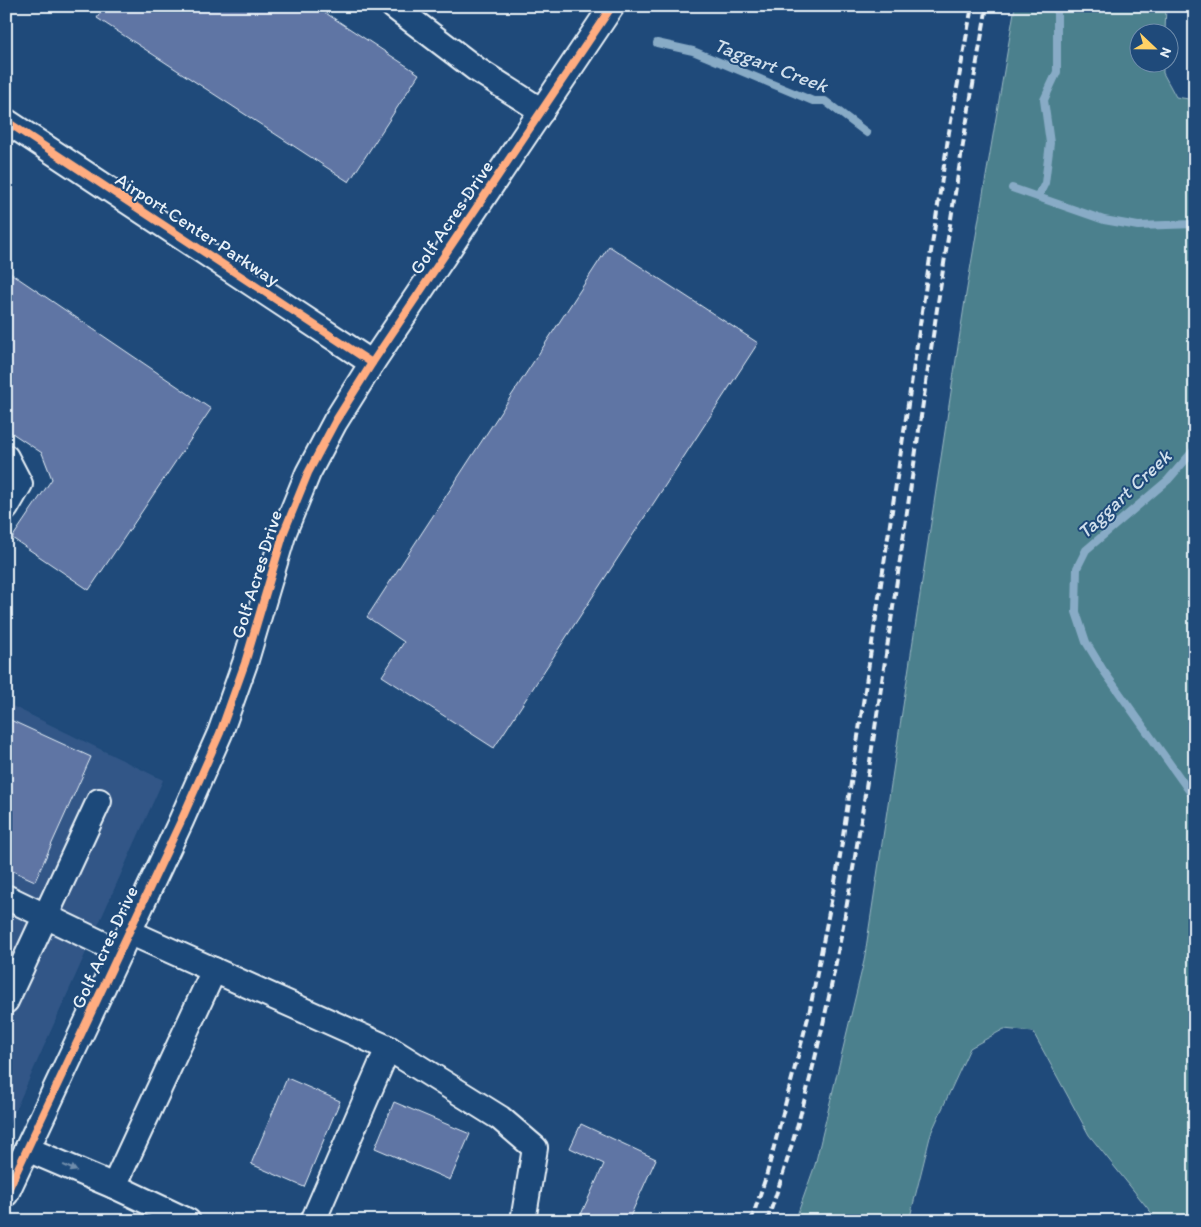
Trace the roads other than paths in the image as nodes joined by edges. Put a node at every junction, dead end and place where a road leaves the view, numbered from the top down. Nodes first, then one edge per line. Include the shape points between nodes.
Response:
1 (393, 6) edge
2 (612, 6) edge
3 (542, 111) junction
4 (6, 121) edge
5 (372, 363) junction
6 (6, 457) edge
7 (6, 508) edge
8 (99, 800) dead end
9 (6, 897) edge
10 (46, 917) junction
11 (124, 942) junction
12 (214, 970) junction
13 (6, 1001) edge
14 (388, 1048) junction
15 (27, 1149) junction
16 (114, 1186) junction
17 (6, 1194) edge
18 (188, 1221) edge
19 (313, 1221) edge
20 (522, 1221) edge

1 - 3 street via 476,69
2 - 3 street, Golf Acres Drive
3 - 5 street, Golf Acres Drive
4 - 5 street, Airport Center Parkway
5 - 11 street, Golf Acres Drive via 305,481 284,532 245,663 220,733
6 - 7 street via 20,484
8 - 10 street
9 - 10 street
10 - 11 street
10 - 13 street
11 - 12 street
11 - 15 street, Golf Acres Drive
12 - 14 street
12 - 16 street
14 - 19 street
14 - 20 street via 500,1118 535,1148
15 -> 16 street
15 - 17 street, Golf Acres Drive
16 - 18 street

